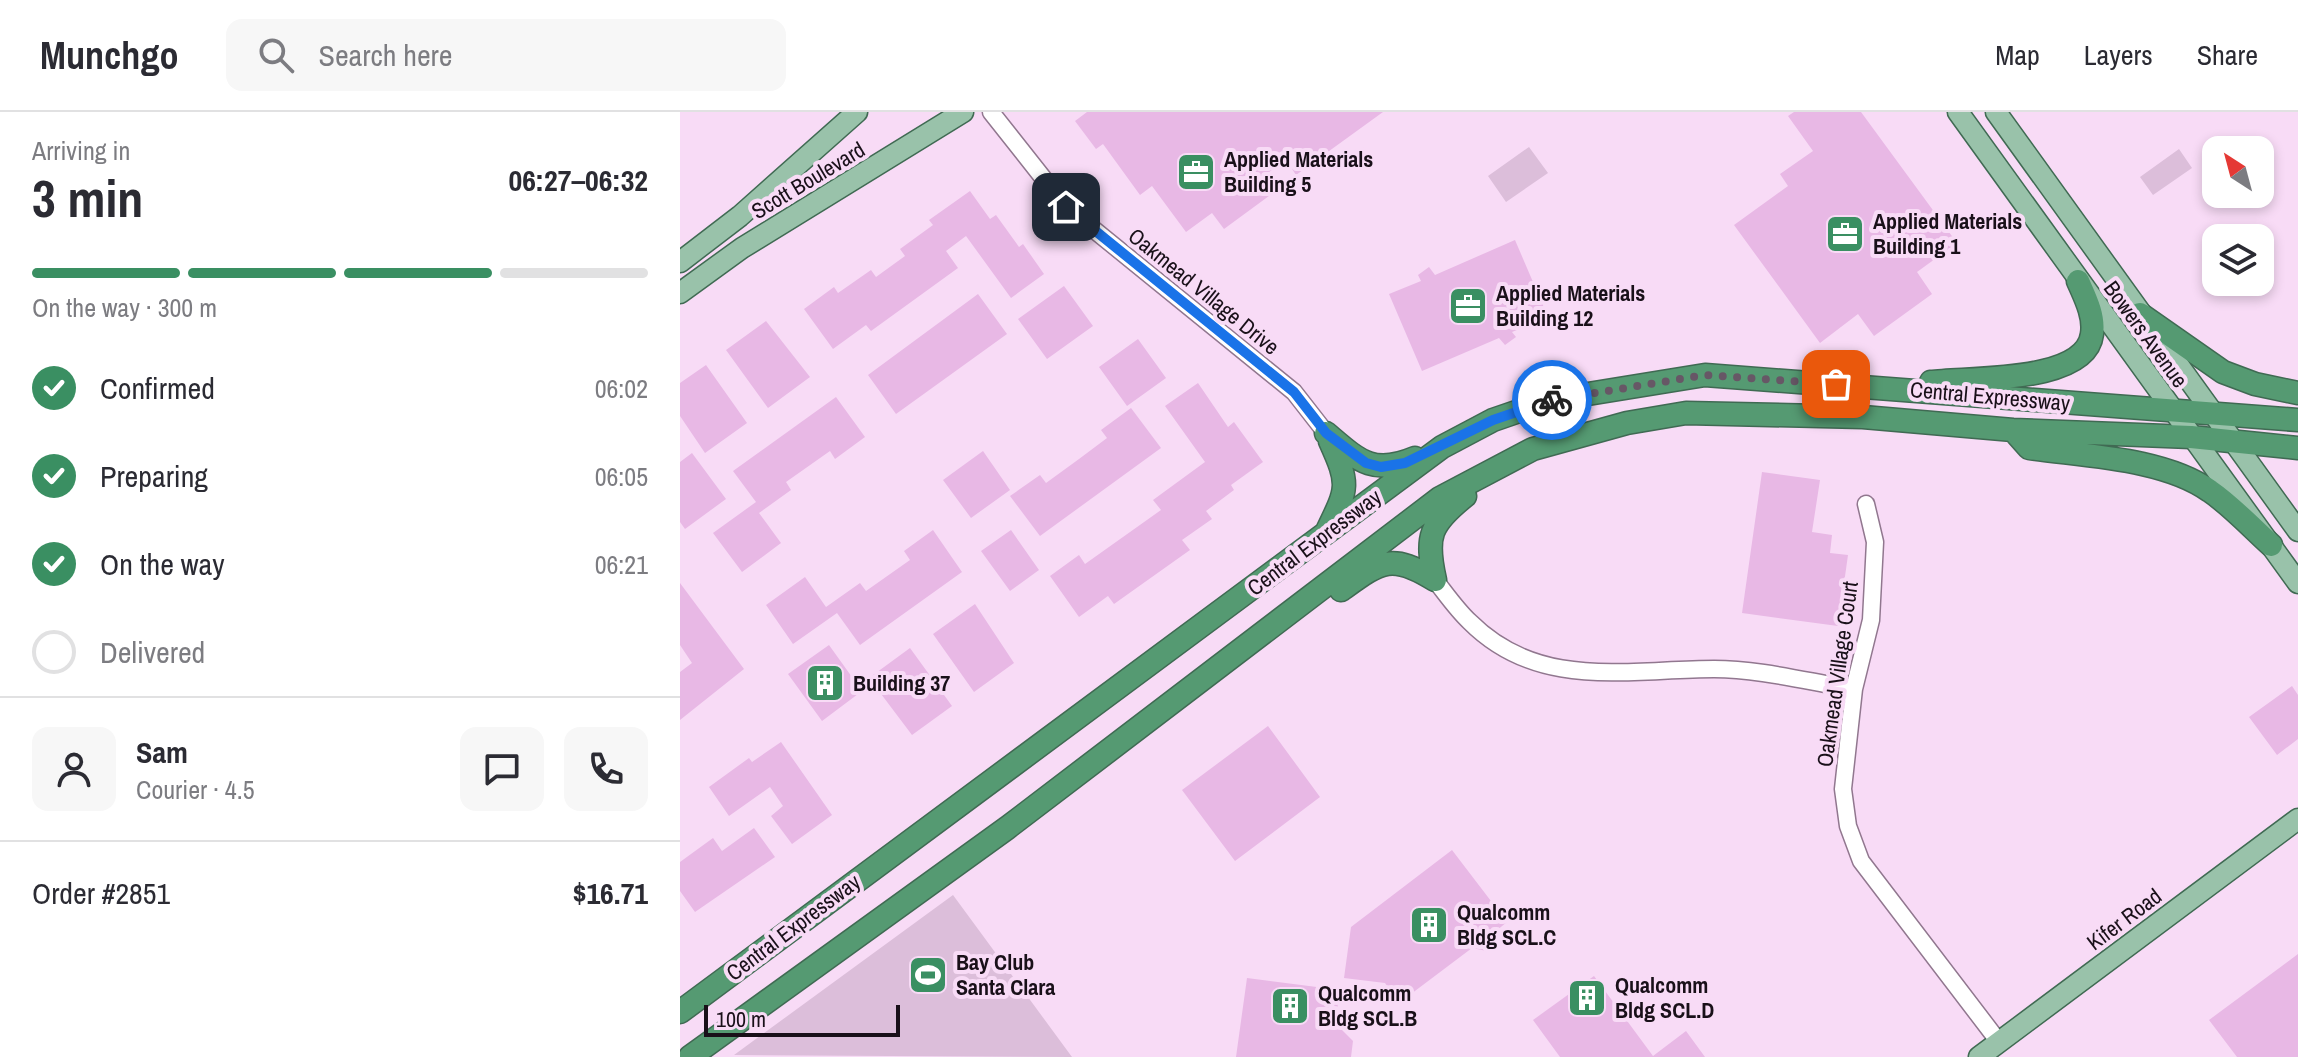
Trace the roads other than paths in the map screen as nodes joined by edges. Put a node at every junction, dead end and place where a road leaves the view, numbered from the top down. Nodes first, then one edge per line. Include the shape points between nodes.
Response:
1 (857, 112) edge
2 (963, 112) edge
3 (991, 112) edge
4 (1958, 112) edge
5 (1996, 112) edge
6 (680, 262) edge
7 (2078, 281) junction
8 (680, 293) edge
9 (2140, 314) junction
10 (1892, 388) junction
11 (2298, 393) edge
12 (2173, 412) junction
13 (2214, 415) junction
14 (2298, 420) edge
15 (1627, 423) junction
16 (2013, 430) junction
17 (1326, 433) junction
18 (2191, 437) junction
19 (2233, 443) junction
20 (1442, 447) junction
21 (2298, 448) edge
22 (1866, 504) dead end
23 (2298, 531) edge
24 (1325, 535) junction
25 (2271, 545) junction
26 (1435, 580) junction
27 (2298, 583) edge
28 (1208, 673) junction
29 (1854, 689) junction
30 (2298, 819) edge
31 (680, 1012) edge
32 (1999, 1042) junction
33 (690, 1057) edge
34 (1979, 1057) edge

1 - 6 main road, Scott Boulevard
2 - 8 main road, Scott Boulevard via 742,248
3 - 17 street, Oakmead Village Drive via 1066,207 1294,392
4 - 7 main road, Bowers Avenue
5 - 9 main road, Bowers Avenue
7 - 10 highway via 2092,335 2085,351 2066,365 2033,374
7 - 12 main road, Bowers Avenue
9 - 11 highway via 2223,372
9 - 13 main road, Bowers Avenue
10 - 12 highway, Central Expressway
10 - 20 highway, Central Expressway via 1705,375 1551,400 1493,420
12 - 13 highway, Central Expressway
12 - 18 main road, Bowers Avenue
13 - 14 highway, Central Expressway
13 - 19 main road, Bowers Avenue
15 - 16 highway, Central Expressway via 1686,413 1815,415
15 - 26 highway via 1490,478 1459,501 1431,531
15 - 28 highway, Central Expressway via 1533,449 1440,498
16 - 18 highway, Central Expressway
16 - 25 highway via 2029,448 2146,465 2182,476 2210,490
17 - 20 highway via 1357,459 1381,467
17 - 24 highway via 1346,480
18 - 19 highway, Central Expressway
18 - 25 main road, Bowers Avenue
19 - 21 highway, Central Expressway
19 - 23 main road, Bowers Avenue
20 - 24 highway, Central Expressway
22 - 29 street, Oakmead Village Court via 1875,542 1871,620
24 - 31 highway, Central Expressway
25 - 27 main road, Bowers Avenue
26 - 28 highway via 1404,563 1379,564 1239,662
26 - 29 street via 1482,632 1523,657 1558,670 1729,670
28 - 33 highway, Central Expressway via 1007,828
29 - 32 street, Oakmead Village Court via 1843,789 1848,826 1861,861
30 - 32 main road, Kifer Road
32 - 34 main road, Kifer Road

